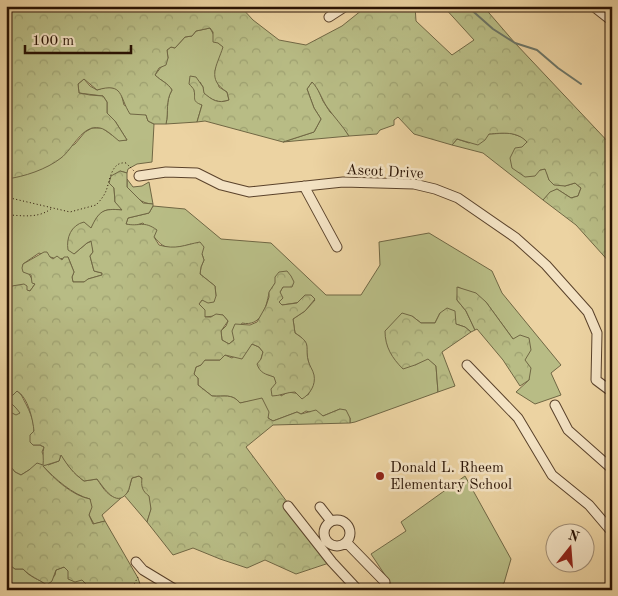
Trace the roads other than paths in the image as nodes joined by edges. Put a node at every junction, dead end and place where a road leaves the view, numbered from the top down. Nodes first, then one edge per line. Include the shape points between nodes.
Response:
1 (346, 6) edge
2 (593, 6) edge
3 (329, 17) dead end
4 (612, 21) edge
5 (139, 176) road end
6 (304, 186) junction
7 (337, 247) dead end
8 (467, 365) dead end
9 (612, 392) edge
10 (555, 405) dead end
11 (612, 469) edge
12 (288, 506) dead end
13 (320, 507) dead end
14 (331, 522) junction
15 (612, 532) edge
16 (347, 543) junction
17 (337, 546) junction
18 (136, 562) dead end
19 (332, 562) junction
20 (385, 582) dead end
21 (176, 590) edge
22 (358, 590) edge

1 - 3 street
2 - 4 street
5 - 6 street, Ascot Drive via 166,172 197,173 221,185 249,192
6 - 7 street
6 - 9 street, Ascot Drive via 343,182 414,184 458,198 516,238 546,265 588,312 597,333 596,380
8 - 15 street via 518,418 552,476 589,505
10 - 11 street via 568,430
12 - 19 street
13 - 14 street
14 - 16 street via 340,519 349,528
14 - 17 street via 326,525 324,535
16 - 17 street
16 - 20 street
17 - 19 street
18 - 21 street via 143,570
19 - 22 street

